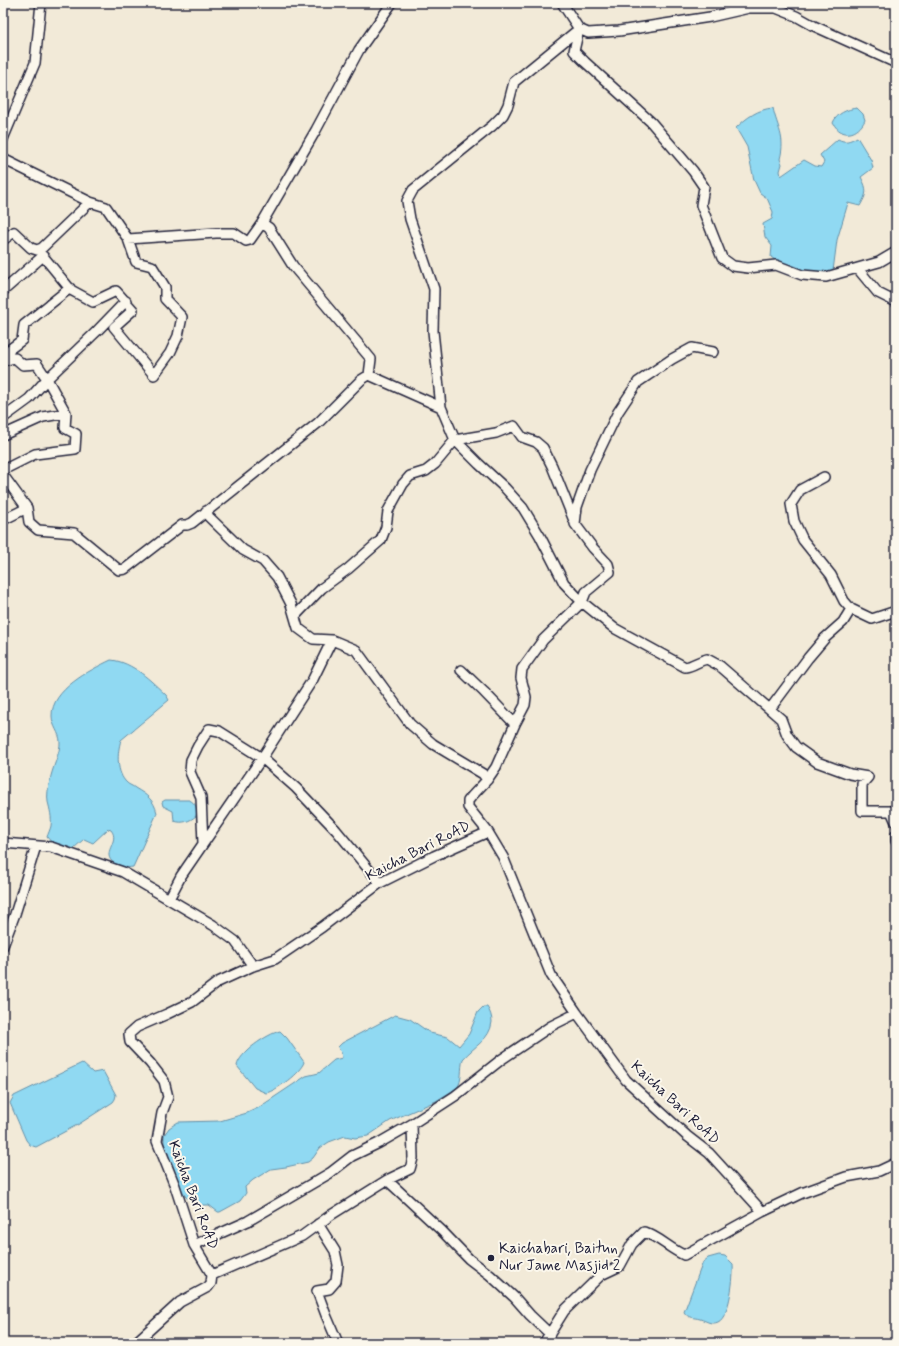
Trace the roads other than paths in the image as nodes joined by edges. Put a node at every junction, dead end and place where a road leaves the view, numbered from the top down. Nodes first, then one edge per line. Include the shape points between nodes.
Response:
1 (42, 3) edge
2 (392, 3) edge
3 (562, 3) edge
4 (579, 29) junction
5 (896, 63) edge
6 (4, 135) edge
7 (3, 159) edge
8 (90, 202) junction
9 (262, 223) junction
10 (128, 239) junction
11 (3, 240) edge
12 (43, 252) junction
13 (896, 252) edge
14 (858, 269) junction
15 (5, 285) edge
16 (70, 288) junction
17 (126, 301) junction
18 (896, 302) edge
19 (713, 352) dead end
20 (5, 360) edge
21 (369, 375) junction
22 (47, 379) junction
23 (441, 407) junction
24 (66, 413) junction
25 (3, 418) edge
26 (3, 435) edge
27 (455, 440) junction
28 (3, 470) edge
29 (3, 475) edge
30 (824, 477) dead end
31 (27, 508) junction
32 (206, 511) junction
33 (3, 520) edge
34 (575, 524) junction
35 (582, 602) junction
36 (851, 609) junction
37 (896, 611) edge
38 (295, 616) junction
39 (332, 640) junction
40 (461, 670) dead end
41 (770, 709) junction
42 (515, 724) junction
43 (262, 758) junction
44 (487, 780) junction
45 (896, 822) edge
46 (488, 832) junction
47 (896, 835) edge
48 (896, 841) edge
49 (3, 843) edge
50 (203, 843) junction
51 (36, 846) junction
52 (380, 883) junction
53 (169, 899) junction
54 (3, 946) edge
55 (253, 966) junction
56 (577, 1013) junction
57 (412, 1124) junction
58 (896, 1163) edge
59 (387, 1180) junction
60 (762, 1212) junction
61 (318, 1224) junction
62 (194, 1245) junction
63 (212, 1275) junction
64 (550, 1334) junction
65 (135, 1343) edge
66 (338, 1343) edge
67 (544, 1343) edge

1 - 6 street via 35,63
2 - 9 street via 359,50
3 - 4 street
4 - 5 street via 588,33 619,31 710,17 749,8 776,8
4 - 14 street via 574,51 651,122 704,187 701,205 722,258 732,266 748,268 776,265 802,275 826,277
4 - 23 street via 514,82 503,115 413,190 407,201 410,219 434,289 433,331
7 - 8 street
8 - 10 street via 106,207
8 - 12 street
9 - 10 street via 250,240 246,241 234,233 216,232
9 - 21 street via 269,228 293,266 372,359
10 - 17 street via 136,262 152,266 165,287 165,298 182,318 178,336 154,375 114,327 133,310
11 - 12 street via 14,232 31,248
12 - 15 street
12 - 16 street
13 - 14 street via 879,262
14 - 18 street via 878,293
16 - 17 street via 93,302 116,291
16 - 20 street via 24,325 22,340 10,349
17 - 22 street
19 - 34 street via 692,348 638,382 618,412 590,470 577,507
20 - 22 street via 15,358 23,365 37,364
21 - 23 street
21 - 32 street via 318,423
22 - 24 street
22 - 25 street via 29,399
23 - 27 street
24 - 26 street via 43,417
24 - 28 street via 66,428 76,434 74,449 35,454
27 - 34 street via 514,426 522,437 544,448
27 - 35 street via 523,508 564,583
27 - 38 street via 435,464 426,471 410,476 403,484 388,511 381,540 322,588
29 - 31 street
30 - 36 street via 800,490 791,504 794,521 804,540 831,574 844,601
31 - 32 street via 29,522 38,530 74,532 118,570 124,569 182,525 192,523
31 - 33 street
32 - 38 street via 243,550 263,561 277,577
34 - 35 street via 608,564 610,572 586,592
35 - 41 street via 614,628 685,667 707,659 720,666
35 - 42 street via 543,640 522,668 521,678 526,697 525,705
36 - 37 street via 872,619
36 - 41 street via 843,622 808,658
38 - 39 street via 298,628 313,639
39 - 43 street via 313,679
39 - 44 street via 356,650 410,724 433,744 483,774
40 - 42 street
41 - 45 street via 781,719 787,736 796,748 817,762 850,774 868,777 862,784 862,811 891,811
42 - 44 street via 496,768
43 - 50 street
43 - 50 street via 220,731 209,730 191,760 190,772 201,797
43 - 52 street via 296,788 336,830
44 - 46 street via 468,801 468,807
46 - 52 street, Kaicha Bari RoAD
46 - 56 street, Kaicha Bari RoAD via 503,857 551,975
47 - 48 street
49 - 51 street
50 - 53 street
51 - 53 street via 51,847 123,872
51 - 54 street
52 - 55 street, Kaicha Bari RoAD via 275,959
53 - 55 street via 235,941
55 - 62 street, Kaicha Bari RoAD via 218,982 192,1002 136,1027 129,1034 130,1042 164,1081 168,1097 157,1141
56 - 57 street via 551,1026
56 - 60 street, Kaicha Bari RoAD via 626,1080 709,1153
57 - 59 street via 413,1158 410,1169
57 - 62 street via 352,1156 330,1173 248,1221
58 - 60 street via 879,1170 846,1177
59 - 61 street
59 - 64 street via 469,1259 515,1298
60 - 64 street via 684,1256 644,1232 632,1244 620,1266 601,1275 564,1311
61 - 63 street via 302,1236
61 - 66 street via 335,1251 338,1265 336,1281 329,1289 317,1291
62 - 63 street, Kaicha Bari RoAD
63 - 65 street via 208,1286 180,1302
64 - 67 street

